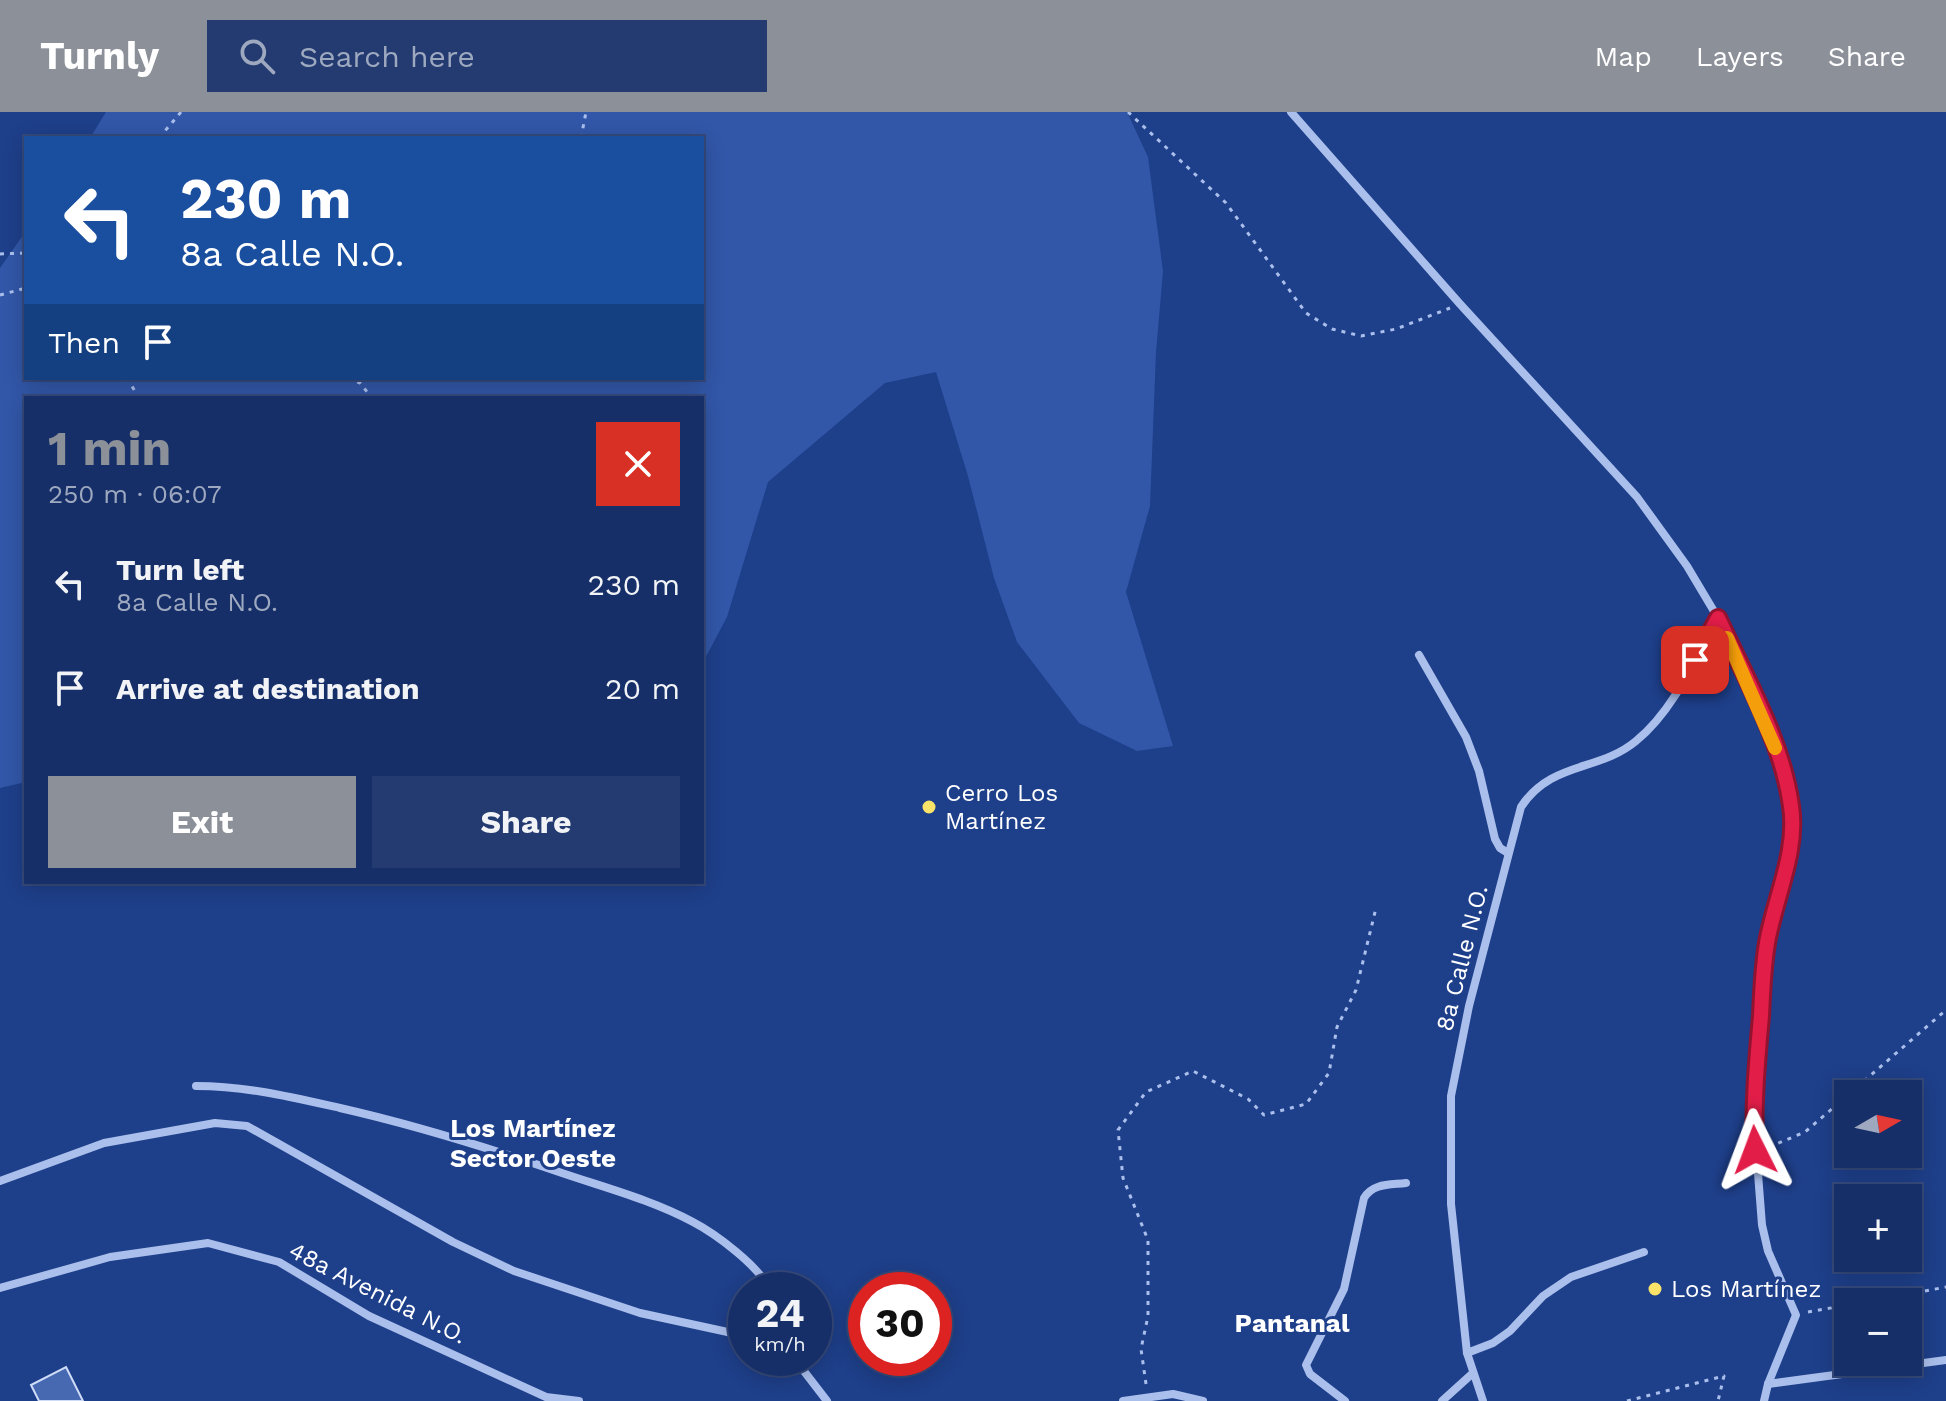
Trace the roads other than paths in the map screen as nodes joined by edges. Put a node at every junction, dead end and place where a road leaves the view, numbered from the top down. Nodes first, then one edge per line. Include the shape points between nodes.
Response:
1 (1291, 112) edge
2 (1718, 618) junction
3 (1419, 655) dead end
4 (1508, 853) junction
5 (196, 1086) dead end
6 (0, 1181) edge
7 (1406, 1183) dead end
8 (1644, 1252) dead end
9 (755, 1272) edge
10 (0, 1288) edge
11 (728, 1332) edge
12 (1467, 1353) junction
13 (1946, 1360) edge
14 (1473, 1373) junction
15 (808, 1376) edge
16 (1768, 1384) junction
17 (546, 1397) junction
18 (1159, 1398) edge
19 (536, 1401) edge
20 (579, 1401) edge
21 (827, 1401) edge
22 (1123, 1401) edge
23 (1203, 1401) edge
24 (1345, 1401) edge
25 (1442, 1401) edge
26 (1483, 1401) edge
27 (1764, 1401) edge

1 - 2 street via 1637,497
2 - 4 street, 8a Calle N.O. via 1684,680 1634,743 1532,789
2 - 16 street via 1776,750 1793,829 1767,944 1753,1109 1768,1251 1796,1315
3 - 4 street via 1466,737 1495,839
4 - 12 street, 8a Calle N.O. via 1451,1096 1451,1204
5 - 9 street via 260,1090 485,1146 693,1222 718,1237
6 - 11 street via 104,1143 200,1125 247,1126 514,1271 640,1313
7 - 24 street via 1377,1186 1364,1198 1344,1289 1306,1365
8 - 12 street via 1571,1277 1543,1296 1510,1331
10 - 17 street, 48a Avenida N.O. via 110,1257 208,1243 279,1262 369,1316
12 - 14 street, 8a Calle N.O.
13 - 16 street
14 - 25 street
14 - 26 street, 8a Calle N.O.
15 - 21 street
16 - 27 street
17 - 19 street
17 - 20 street
18 - 22 street
18 - 23 street via 1173,1394

